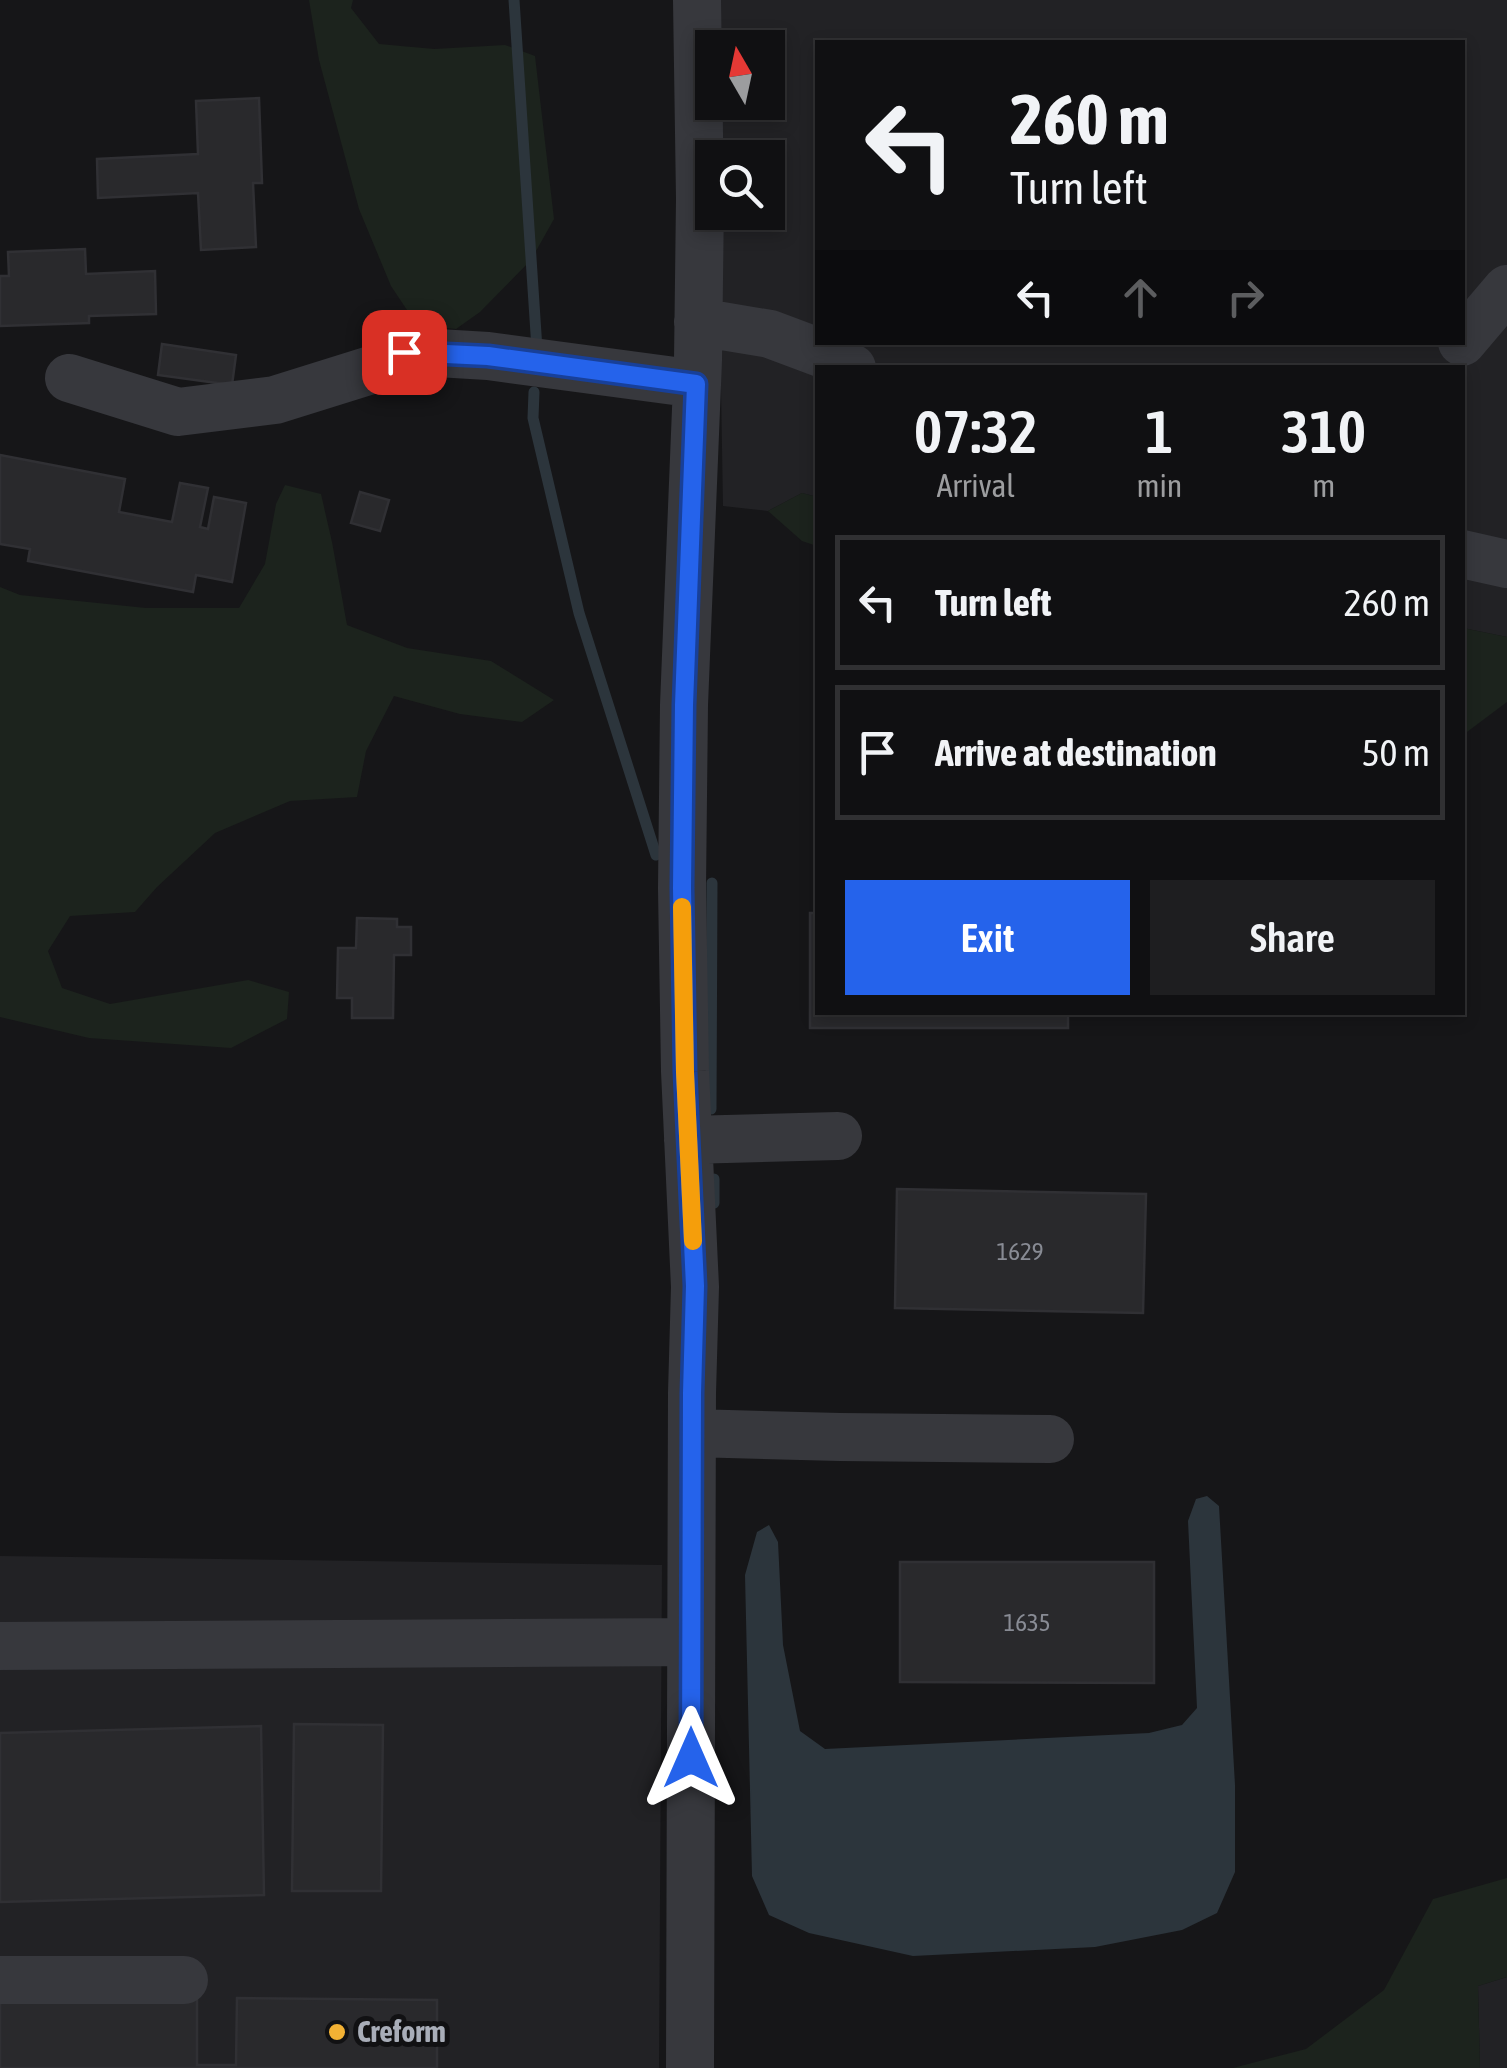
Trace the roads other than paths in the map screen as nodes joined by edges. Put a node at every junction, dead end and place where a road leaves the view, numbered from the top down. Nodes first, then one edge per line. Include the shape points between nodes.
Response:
1 (697, 0) edge
2 (1507, 290) edge
3 (698, 322) junction
4 (1465, 339) edge
5 (1460, 345) edge
6 (847, 365) edge
7 (1443, 365) edge
8 (69, 378) dead end
9 (696, 384) junction
10 (1465, 555) edge
11 (1507, 564) edge
12 (838, 1136) dead end
13 (688, 1140) junction
14 (692, 1433) junction
15 (1050, 1438) dead end
16 (692, 1642) junction
17 (0, 1646) edge
18 (0, 1980) edge
19 (184, 1980) dead end
20 (690, 2068) edge

1 - 3 street
2 - 4 street
3 - 6 street via 770,334
3 - 9 street
5 - 7 street
8 - 9 street via 178,412 275,400 371,370 404,352 488,356
9 - 13 street via 684,688
10 - 11 street
12 - 13 street
13 - 14 street via 695,1286
14 - 15 street
14 - 16 street
16 - 17 street
16 - 20 street
18 - 19 street

